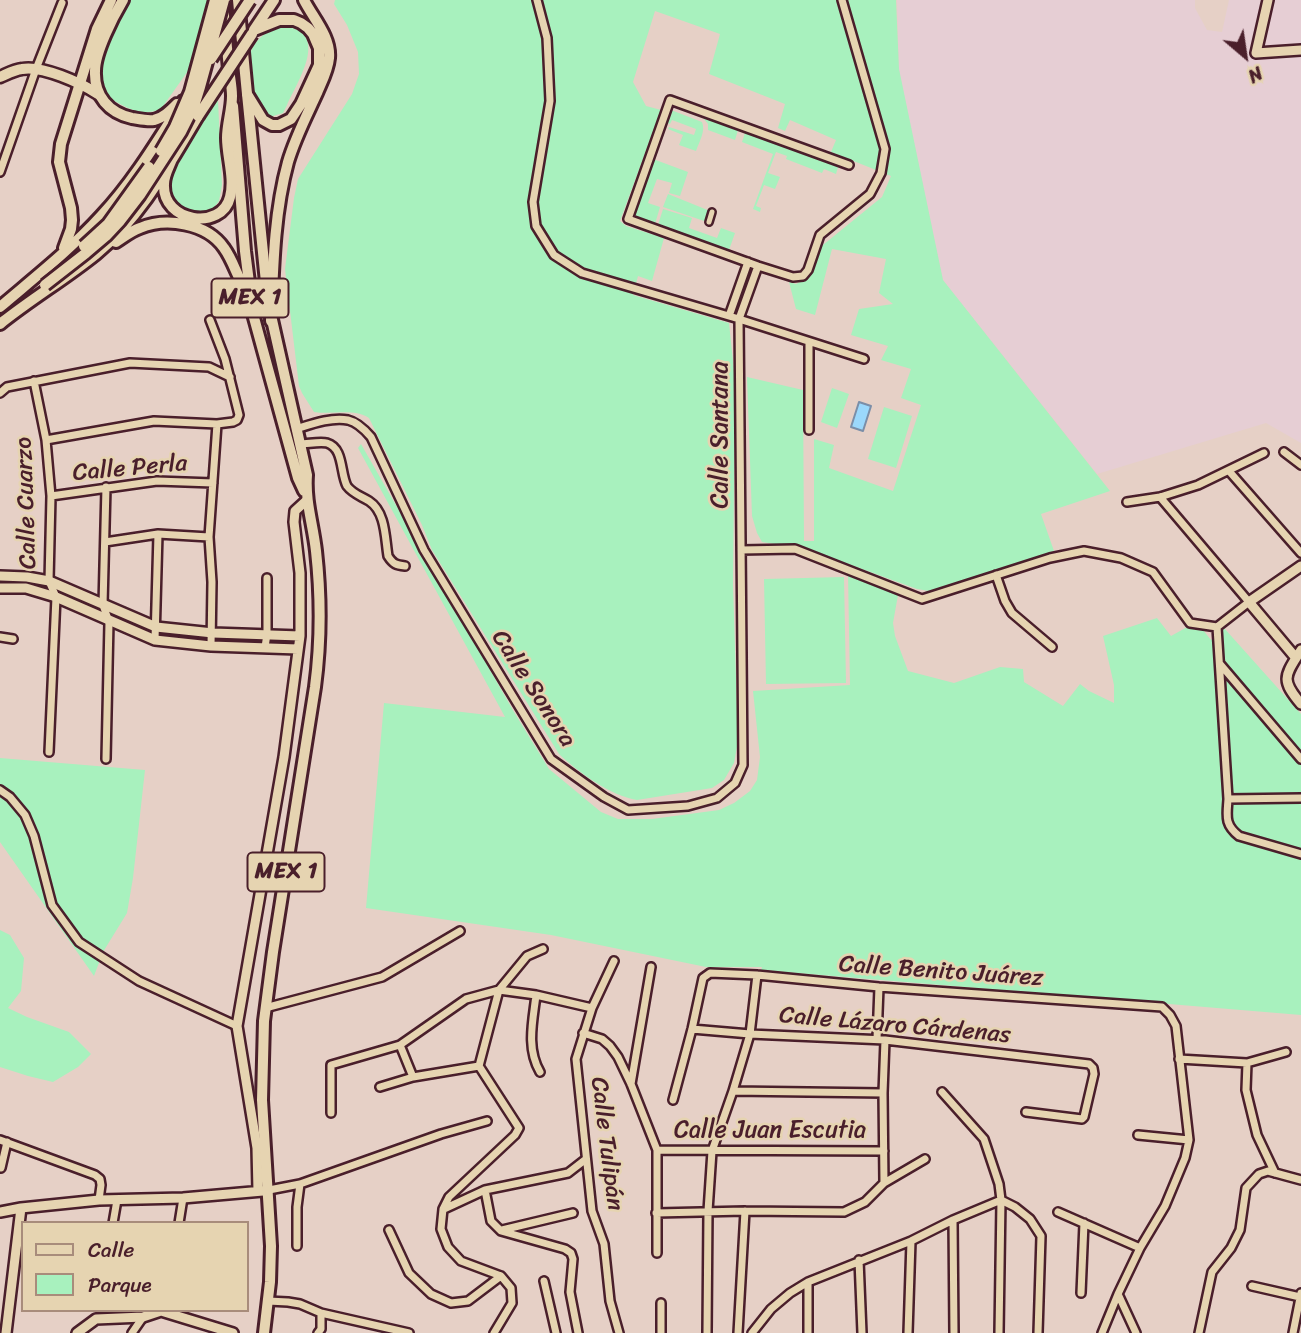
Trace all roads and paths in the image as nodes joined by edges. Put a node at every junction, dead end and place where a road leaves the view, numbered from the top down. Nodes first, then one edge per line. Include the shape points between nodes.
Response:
1 (111, 0) edge
2 (123, 0) edge
3 (238, 0) edge
4 (250, 0) edge
5 (274, 0) edge
6 (304, 0) edge
7 (537, 0) edge
8 (842, 0) edge
9 (1268, 0) edge
10 (62, 2) dead end
11 (221, 2) edge
12 (253, 32) junction
13 (1301, 50) edge
14 (36, 69) junction
15 (94, 73) junction
16 (0, 77) edge
17 (80, 83) junction
18 (194, 83) junction
19 (98, 94) junction
20 (247, 94) junction
21 (232, 95) junction
22 (172, 159) junction
23 (849, 165) dead end
24 (0, 172) edge
25 (712, 212) dead end
26 (709, 222) dead end
27 (61, 254) junction
28 (96, 254) junction
29 (748, 262) junction
30 (758, 266) junction
31 (44, 282) junction
32 (250, 296) junction
33 (4, 303) edge
34 (19, 308) junction
35 (729, 316) junction
36 (739, 319) junction
37 (210, 320) dead end
38 (271, 321) junction
39 (0, 324) edge
40 (809, 341) junction
41 (864, 359) dead end
42 (230, 377) junction
43 (34, 381) junction
44 (0, 393) edge
45 (217, 424) junction
46 (296, 429) junction
47 (809, 430) dead end
48 (46, 440) junction
49 (300, 444) junction
50 (1284, 452) dead end
51 (1264, 453) dead end
52 (1301, 465) edge
53 (1229, 471) junction
54 (213, 482) junction
55 (106, 487) junction
56 (51, 496) junction
57 (306, 496) junction
58 (1160, 497) junction
59 (1127, 502) dead end
60 (158, 534) junction
61 (209, 537) junction
62 (105, 542) junction
63 (741, 550) junction
64 (1301, 553) edge
65 (405, 566) dead end
66 (1301, 566) edge
67 (996, 575) junction
68 (0, 576) edge
69 (267, 578) dead end
70 (49, 582) junction
71 (0, 588) edge
72 (56, 597) junction
73 (1249, 602) junction
74 (103, 605) junction
75 (109, 622) junction
76 (156, 627) junction
77 (1217, 628) junction
78 (213, 633) junction
79 (267, 634) junction
80 (300, 636) junction
81 (0, 637) edge
82 (13, 639) dead end
83 (155, 640) junction
84 (211, 646) junction
85 (265, 647) junction
86 (1052, 647) dead end
87 (298, 649) junction
88 (1299, 654) edge
89 (1220, 664) junction
90 (1299, 700) edge
91 (49, 752) dead end
92 (1301, 759) edge
93 (106, 760) dead end
94 (0, 790) edge
95 (1301, 797) edge
96 (1228, 799) junction
97 (1301, 854) edge
98 (460, 931) dead end
99 (543, 949) dead end
100 (614, 961) dead end
101 (651, 967) dead end
102 (757, 975) junction
103 (879, 987) junction
104 (499, 989) junction
105 (536, 995) junction
106 (265, 1008) junction
107 (592, 1008) junction
108 (237, 1026) junction
109 (692, 1029) junction
110 (583, 1033) junction
111 (750, 1034) junction
112 (881, 1040) junction
113 (400, 1045) junction
114 (1286, 1052) dead end
115 (1179, 1059) junction
116 (1247, 1063) junction
117 (479, 1066) junction
118 (540, 1072) dead end
119 (413, 1077) junction
120 (631, 1084) junction
121 (380, 1087) dead end
122 (733, 1091) junction
123 (942, 1092) dead end
124 (883, 1093) junction
125 (673, 1100) dead end
126 (1026, 1112) dead end
127 (331, 1113) dead end
128 (487, 1121) dead end
129 (1138, 1135) dead end
130 (1189, 1140) junction
131 (4, 1141) edge
132 (657, 1150) junction
133 (712, 1151) junction
134 (884, 1151) junction
135 (586, 1159) junction
136 (925, 1159) dead end
137 (1, 1168) edge
138 (1275, 1173) junction
139 (1301, 1180) edge
140 (884, 1183) junction
141 (300, 1184) junction
142 (485, 1190) junction
143 (263, 1191) junction
144 (183, 1198) junction
145 (99, 1200) junction
146 (117, 1200) junction
147 (1001, 1200) junction
148 (21, 1208) junction
149 (443, 1209) junction
150 (746, 1211) junction
151 (0, 1212) edge
152 (708, 1212) junction
153 (1059, 1212) dead end
154 (573, 1213) dead end
155 (656, 1213) junction
156 (953, 1220) junction
157 (113, 1221) edge
158 (179, 1221) edge
159 (1084, 1223) junction
160 (389, 1230) dead end
161 (501, 1231) junction
162 (911, 1241) junction
163 (297, 1246) dead end
164 (1140, 1248) junction
165 (657, 1253) dead end
166 (859, 1260) junction
167 (501, 1276) junction
168 (544, 1281) dead end
169 (808, 1282) junction
170 (1252, 1286) dead end
171 (1080, 1293) dead end
172 (1118, 1294) junction
173 (1301, 1295) edge
174 (268, 1301) junction
175 (660, 1303) dead end
176 (156, 1312) edge
177 (167, 1312) edge
178 (321, 1313) junction
179 (142, 1317) junction
180 (6, 1333) edge
181 (76, 1333) edge
182 (132, 1333) edge
183 (233, 1333) edge
184 (264, 1333) edge
185 (318, 1333) edge
186 (408, 1333) edge
187 (494, 1333) edge
188 (556, 1333) edge
189 (578, 1333) edge
190 (619, 1333) edge
191 (661, 1333) edge
192 (707, 1333) edge
193 (738, 1333) edge
194 (752, 1333) edge
195 (808, 1333) edge
196 (862, 1333) edge
197 (908, 1333) edge
198 (954, 1333) edge
199 (999, 1333) edge
200 (1038, 1333) edge
201 (1102, 1333) edge
202 (1136, 1333) edge
203 (1199, 1333) edge
204 (1293, 1333) edge

1 - 17 main road
2 - 15 main road via 104,38
3 - 20 main road, MEX 1
4 - 18 main road, bridge
5 - 12 main road
6 - 38 main road via 326,39 330,56 286,172 278,212
7 - 35 street via 547,38 550,101 533,202 536,226 554,255 582,273
8 - 30 street via 885,149 881,173 870,194 820,235 803,276
9 - 13 street via 1256,52
10 - 14 street
11 - 21 main road, MEX 1
11 - 31 main road, bridge via 200,87 181,132 120,221 86,254
12 - 20 main road via 279,20 294,20 313,34 320,57 302,104 285,123 263,120
12 - 22 main road, bridge
14 - 16 main road
14 - 17 main road
14 - 24 street
15 - 17 main road
15 - 19 main road
17 - 19 main road
17 - 27 main road via 59,155 72,220
18 - 19 main road via 176,105 154,120 113,111
18 - 27 main road via 102,216
20 - 38 main road, MEX 1
21 - 22 main road via 227,137 231,195 225,207 197,219 173,209 164,186
21 - 32 main road, MEX 1
22 - 28 main road via 136,214
23 - 29 street via 670,100 628,219
25 - 26 street
27 - 33 main road
28 - 32 main road via 142,227 162,223 192,226 225,248
28 - 34 main road
29 - 30 street
29 - 35 street
30 - 36 street
31 - 33 main road
31 - 34 main road
32 - 57 main road, MEX 1 via 257,335
34 - 39 main road
35 - 36 street
36 - 40 street
36 - 63 street, Calle Santana
37 - 42 street
38 - 46 main road, MEX 1
40 - 41 street
40 - 47 street
42 - 43 street via 209,367 130,363
42 - 45 street via 239,415 233,422
43 - 44 street
43 - 48 street, Calle Cuarzo
45 - 48 street via 154,421
45 - 54 street
46 - 49 main road, MEX 1
46 - 63 street, Calle Sonora via 328,420 350,420 371,437 424,550 551,759 628,810 688,806 717,798 736,783 743,765
48 - 56 street, Calle Cuarzo
49 - 57 main road, MEX 1
49 - 65 street via 334,447 349,489 380,512 391,562
50 - 52 street
51 - 53 street
53 - 58 street
53 - 64 street
54 - 55 street, Calle Perla via 157,481
54 - 61 street
55 - 56 street, Calle Perla
55 - 62 street
56 - 70 street, Calle Cuarzo
57 - 80 street via 295,511 294,522
57 - 106 main road, MEX 1 via 319,588 318,667
58 - 59 street
58 - 73 street
60 - 61 street
60 - 62 street
60 - 76 street
61 - 78 street
62 - 74 street
63 - 67 street via 795,549 922,599
66 - 73 street
67 - 77 street via 1084,551 1121,558 1153,572 1190,623
67 - 86 street via 1012,613
68 - 70 street
69 - 79 street
70 - 72 street
70 - 74 street
71 - 72 street via 26,588
72 - 75 street
72 - 91 street
73 - 77 street
73 - 88 street
74 - 75 street
74 - 76 street
75 - 83 street
75 - 93 street
76 - 78 street
76 - 83 street
77 - 89 street
78 - 79 street
78 - 84 street
79 - 80 street
79 - 85 street
80 - 87 street
81 - 82 street
83 - 84 street
84 - 85 street
85 - 87 street
87 - 108 street
88 - 90 street via 1286,678
89 - 92 street
89 - 96 street
94 - 108 street via 25,815 52,905 79,942 139,981
95 - 96 street
96 - 97 street via 1226,821 1239,836
98 - 106 street via 382,977
99 - 104 street via 527,956
100 - 107 street
101 - 120 street, Calle Tulipán
102 - 103 street, Calle Benito Juárez
102 - 109 street, Calle Benito Juárez via 706,975
102 - 111 street
103 - 112 street
103 - 115 street, Calle Benito Juárez via 1162,1007 1176,1026
104 - 105 street
104 - 113 street via 466,999
104 - 117 street
105 - 107 street
105 - 118 street via 532,1051
106 - 143 main road, MEX 1
107 - 110 street
108 - 143 street
109 - 111 street, Calle Lázaro Cárdenas
109 - 125 street
110 - 120 street, Calle Tulipán via 610,1046
110 - 135 street, Calle Tulipán via 576,1059
111 - 112 street, Calle Lázaro Cárdenas
111 - 122 street
112 - 124 street
112 - 126 street, Calle Lázaro Cárdenas via 1093,1068 1082,1119
113 - 119 street
113 - 127 street via 331,1065
114 - 116 street
115 - 116 street
115 - 130 street
116 - 138 street via 1246,1090 1254,1124
117 - 119 street
117 - 149 street via 519,1128 449,1197
119 - 121 street
120 - 132 street, Calle Tulipán
122 - 124 street
122 - 133 street
123 - 147 street via 984,1139
124 - 134 street
128 - 141 street
129 - 130 street
130 - 164 street via 1165,1206
131 - 137 street
131 - 145 street via 95,1175 101,1185
132 - 133 street, Calle Juan Escutia
132 - 155 street, Calle Tulipán
133 - 134 street, Calle Juan Escutia
133 - 152 street
134 - 140 street
135 - 142 street via 568,1172
135 - 190 street, Calle Tulipán via 592,1211 604,1244 610,1301
136 - 140 street
138 - 139 street
138 - 203 street via 1259,1174 1246,1188 1240,1230 1212,1272
140 - 150 street via 865,1202 844,1212
141 - 143 street
141 - 163 street
142 - 149 street
142 - 161 street via 491,1221
143 - 144 street
143 - 174 main road, MEX 1 via 271,1258
144 - 146 street
144 - 158 street
145 - 146 street
145 - 148 street
146 - 157 street
147 - 156 street
147 - 199 street
147 - 200 street via 1030,1219 1041,1236
148 - 151 street
148 - 180 street
149 - 167 street via 440,1228 448,1247 461,1261
150 - 152 street
150 - 193 street
152 - 155 street
152 - 192 street
153 - 159 street
154 - 161 street
155 - 165 street, Calle Tulipán
156 - 162 street
156 - 198 street
159 - 164 street
159 - 171 street
160 - 167 street via 409,1273 431,1294 451,1303 468,1301
161 - 189 street via 571,1253 570,1292
162 - 166 street
162 - 197 street
164 - 172 street
166 - 169 street
166 - 196 street
167 - 187 street via 511,1288 512,1303
168 - 188 street
169 - 194 street via 771,1309
169 - 195 street
170 - 173 street
172 - 201 street
172 - 202 street
173 - 204 street
174 - 178 street via 300,1304
174 - 184 main road, MEX 1
175 - 191 street
176 - 179 street
177 - 183 street
178 - 185 street
178 - 186 street
179 - 181 street via 96,1319
179 - 182 street

